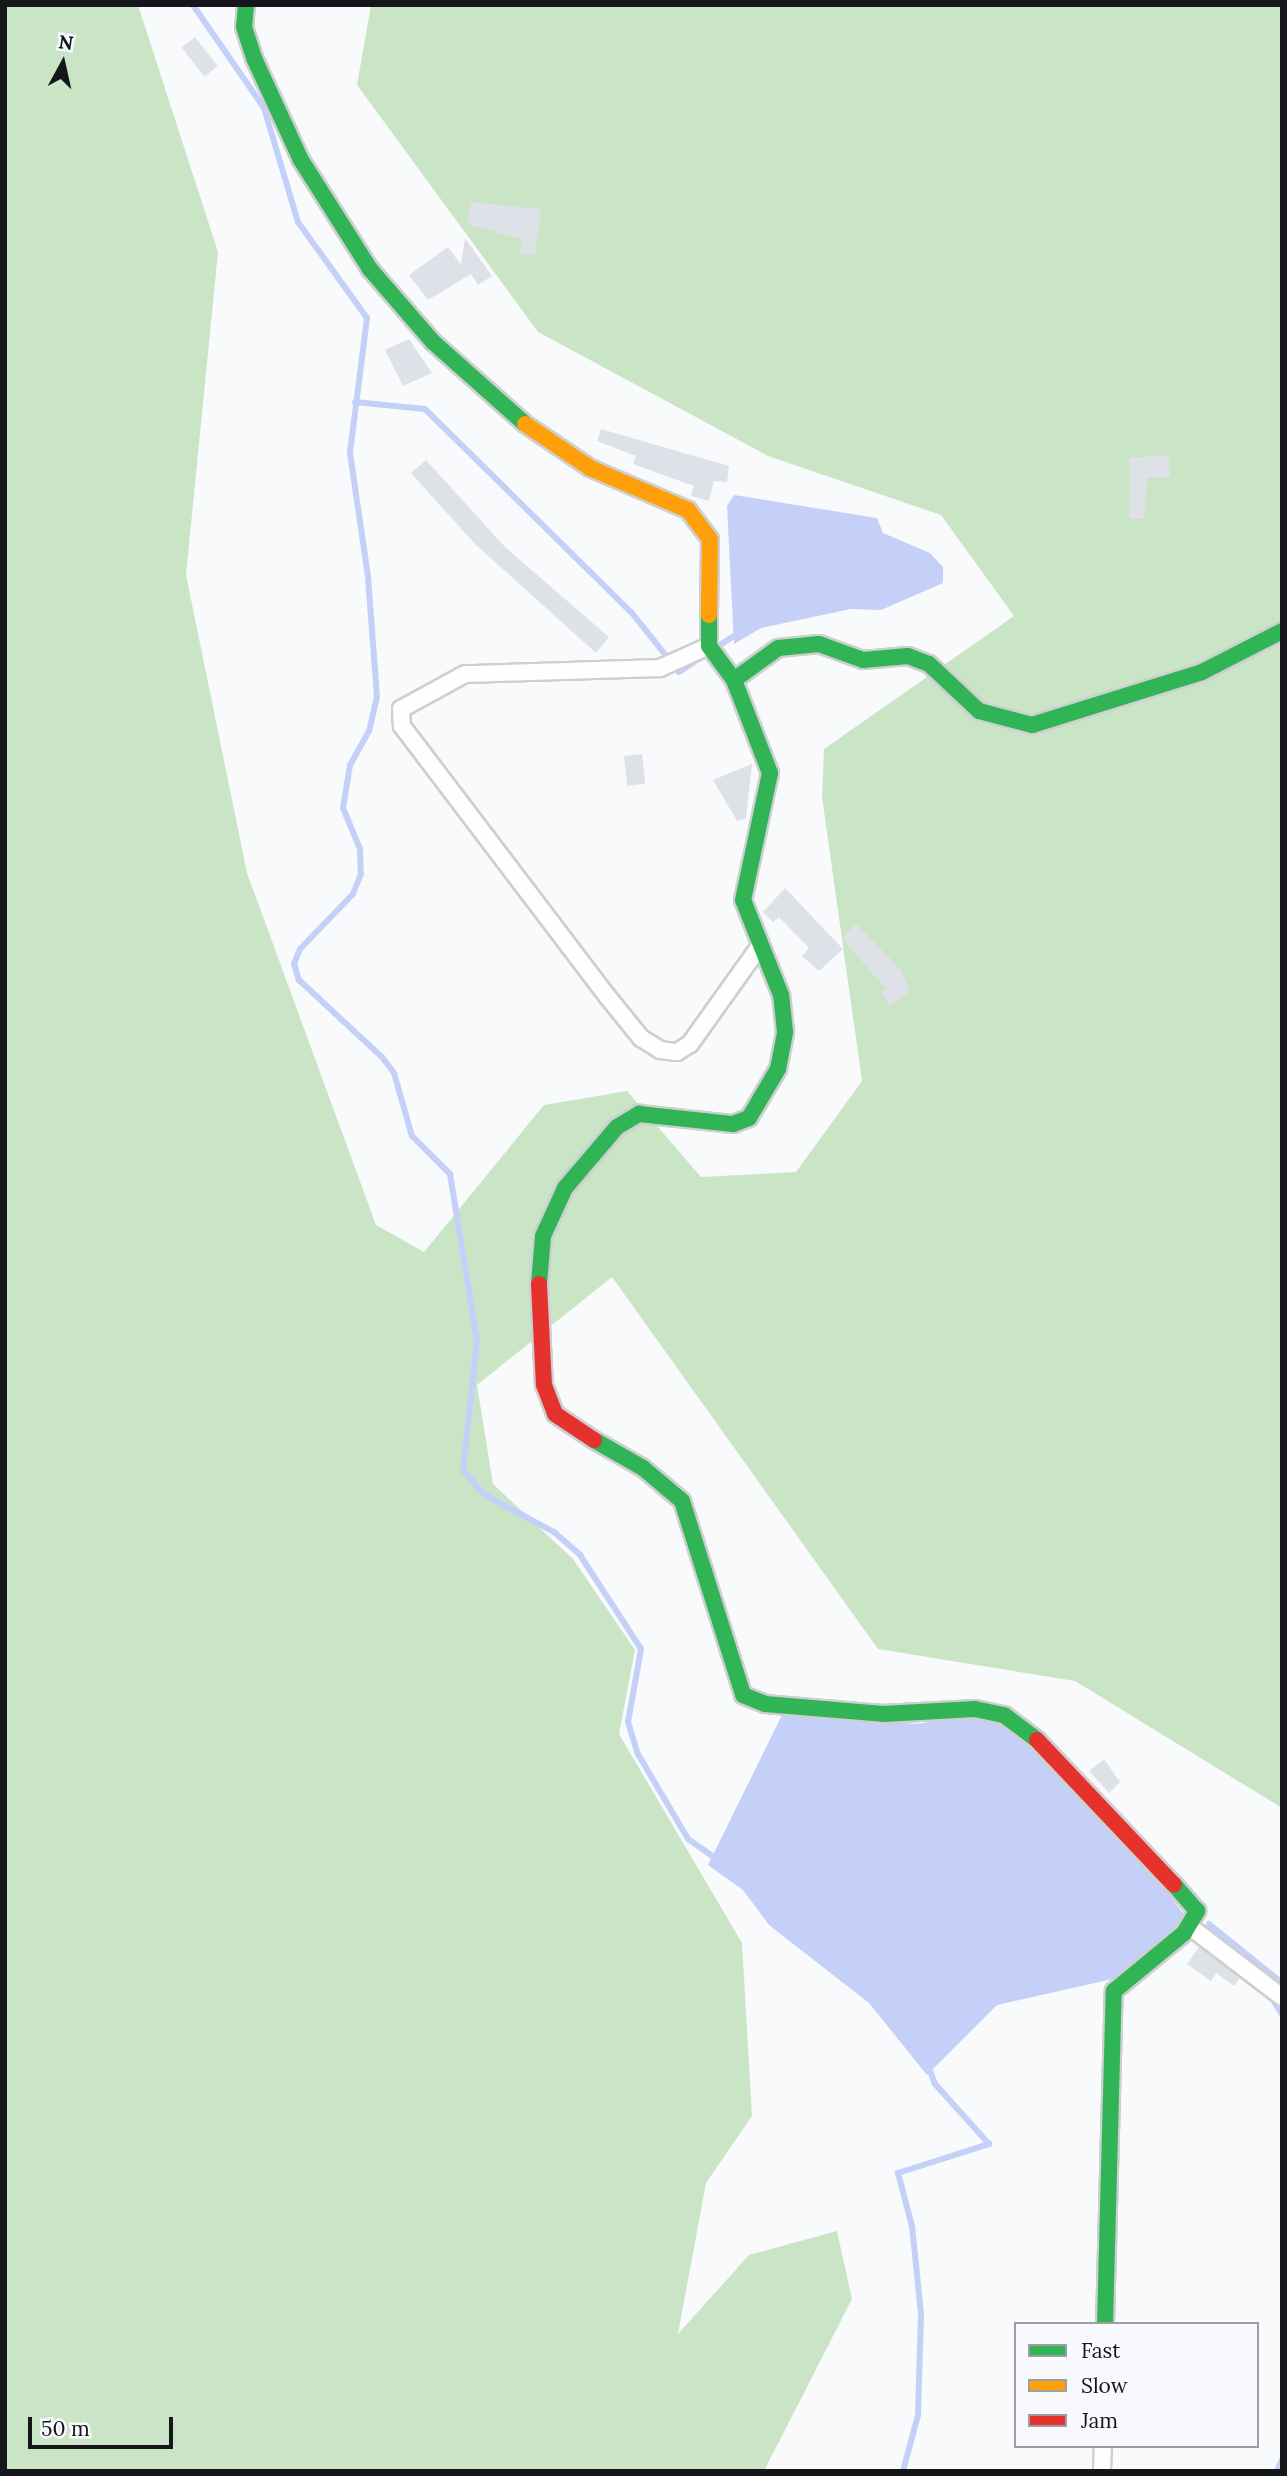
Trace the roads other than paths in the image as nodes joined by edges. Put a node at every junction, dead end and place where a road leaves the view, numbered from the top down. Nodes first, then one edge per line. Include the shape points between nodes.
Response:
1 (246, 5) edge
2 (1282, 631) edge
3 (709, 646) junction
4 (734, 680) junction
5 (760, 946) junction
6 (1189, 1926) junction
7 (1282, 1997) edge
8 (1105, 2322) edge
9 (1103, 2448) edge
10 (1102, 2471) edge

1 - 3 street via 244,27 254,58 301,160 370,269 433,342 512,415 590,468 688,510 702,524 710,539
2 - 4 street via 1202,672 1031,725 979,711 929,664 908,656 863,660 819,644 778,648
3 - 4 street
3 - 5 street via 672,662 466,674 401,709 402,726 650,1044 677,1052 690,1044
4 - 5 street via 770,773 743,900
5 - 6 street via 781,995 785,1032 778,1069 749,1118 733,1124 639,1114 617,1127 565,1188 550,1217 538,1298 548,1401 567,1425 643,1468 682,1501 743,1695 765,1704 883,1714 975,1709 1004,1715 1054,1753 1163,1869 1197,1911
6 - 7 street
6 - 8 street via 1114,1991
9 - 10 street

